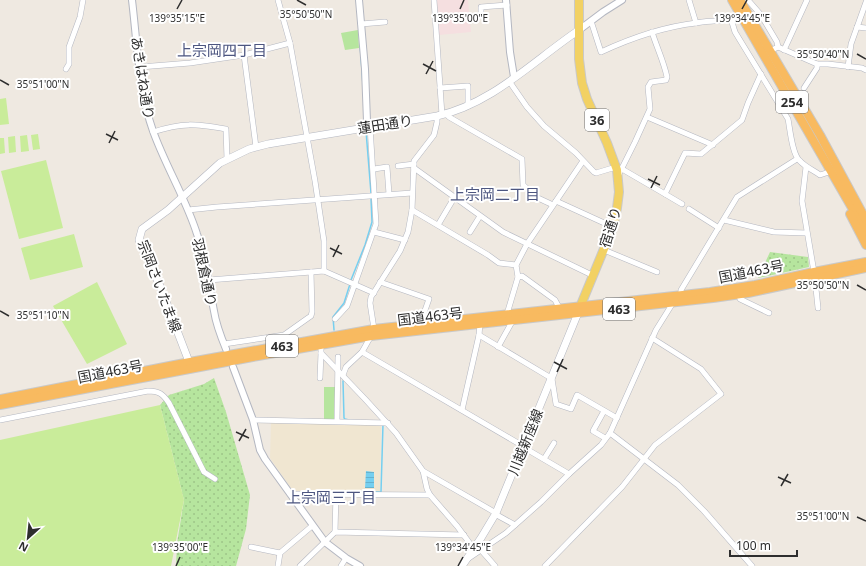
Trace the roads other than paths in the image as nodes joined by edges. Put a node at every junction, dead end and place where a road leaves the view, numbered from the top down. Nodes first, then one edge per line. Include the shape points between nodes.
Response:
1 (83, 0) edge
2 (132, 0) edge
3 (278, 0) edge
4 (359, 0) edge
5 (434, 0) edge
6 (580, 0) edge
7 (622, 0) edge
8 (689, 0) edge
9 (732, 0) edge
10 (740, 0) edge
11 (748, 0) edge
12 (807, 0) edge
13 (866, 2) edge
14 (506, 3) edge
15 (741, 14) junction
16 (481, 16) dead end
17 (731, 19) junction
18 (590, 21) junction
19 (385, 22) dead end
20 (696, 23) junction
21 (361, 24) junction
22 (857, 27) junction
23 (866, 28) edge
24 (579, 30) junction
25 (652, 32) junction
26 (290, 43) junction
27 (778, 46) junction
28 (784, 50) junction
29 (770, 51) junction
30 (244, 55) junction
31 (776, 62) junction
32 (817, 64) junction
33 (848, 67) junction
34 (140, 68) junction
35 (66, 69) dead end
36 (866, 70) edge
37 (761, 74) junction
38 (512, 79) junction
39 (440, 88) junction
40 (804, 88) dead end
41 (788, 95) junction
42 (468, 106) junction
43 (442, 115) junction
44 (647, 117) junction
45 (370, 126) junction
46 (153, 132) junction
47 (306, 137) junction
48 (713, 145) junction
49 (256, 147) junction
50 (228, 159) junction
51 (797, 159) junction
52 (583, 161) junction
53 (398, 166) dead end
54 (414, 166) junction
55 (806, 166) junction
56 (374, 169) junction
57 (618, 171) junction
58 (829, 172) junction
59 (412, 193) junction
60 (389, 194) junction
61 (665, 194) junction
62 (375, 196) junction
63 (183, 197) junction
64 (454, 198) junction
65 (318, 199) junction
66 (555, 203) junction
67 (682, 204) dead end
68 (854, 204) junction
69 (689, 209) dead end
70 (866, 209) edge
71 (188, 210) junction
72 (412, 210) junction
73 (480, 216) junction
74 (724, 220) junction
75 (866, 220) edge
76 (438, 225) junction
77 (613, 227) junction
78 (719, 228) junction
79 (374, 232) junction
80 (470, 232) dead end
81 (866, 232) edge
82 (807, 233) junction
83 (405, 240) junction
84 (526, 244) junction
85 (866, 245) edge
86 (604, 250) junction
87 (866, 262) edge
88 (516, 265) junction
89 (866, 268) edge
90 (324, 271) junction
91 (311, 272) junction
92 (657, 272) dead end
93 (594, 276) junction
94 (814, 276) junction
95 (518, 277) junction
96 (209, 280) junction
97 (380, 282) junction
98 (354, 285) junction
99 (374, 293) junction
100 (739, 294) junction
101 (681, 296) junction
102 (670, 303) junction
103 (818, 308) dead end
104 (560, 309) junction
105 (580, 309) junction
106 (769, 313) dead end
107 (510, 317) junction
108 (335, 319) dead end
109 (423, 323) junction
110 (480, 324) junction
111 (372, 333) junction
112 (479, 335) junction
113 (652, 338) junction
114 (225, 347) joint
115 (498, 347) junction
116 (321, 349) junction
117 (362, 352) junction
118 (338, 357) dead end
119 (191, 366) junction
120 (233, 367) dead end
121 (338, 371) junction
122 (343, 375) junction
123 (551, 377) junction
124 (320, 378) dead end
125 (21, 398) junction
126 (0, 399) edge
127 (0, 405) edge
128 (462, 410) junction
129 (604, 411) junction
130 (617, 418) junction
131 (0, 420) edge
132 (253, 420) junction
133 (337, 421) junction
134 (388, 423) junction
135 (610, 433) junction
136 (605, 438) junction
137 (554, 443) dead end
138 (523, 446) junction
139 (544, 459) junction
140 (644, 459) junction
141 (423, 471) junction
142 (569, 474) junction
143 (215, 479) dead end
144 (290, 494) junction
145 (336, 494) junction
146 (430, 495) junction
147 (496, 514) junction
148 (515, 525) junction
149 (312, 526) junction
150 (335, 532) junction
151 (464, 535) junction
152 (325, 542) junction
153 (251, 547) dead end
154 (478, 550) junction
155 (280, 553) junction
156 (346, 558) junction
157 (278, 566) edge
158 (300, 566) edge
159 (341, 566) edge
160 (360, 566) edge
161 (462, 566) edge
162 (495, 566) edge
163 (545, 566) edge
164 (752, 566) edge

1 - 35 street via 69,47 69,64
2 - 34 street, あきはね通り
3 - 26 street
4 - 21 street
5 - 39 street
6 - 24 main road, 宿通り / 36
7 - 18 street
8 - 20 street
9 - 15 highway, 254
10 - 29 highway, 254
11 - 27 street
12 - 28 street
13 - 22 street
14 - 16 street via 481,7
14 - 38 street
15 - 17 street
15 - 41 highway, 254
17 - 20 street
17 - 37 street via 735,32
18 - 24 street
18 - 25 street via 601,52
19 - 21 street
20 - 25 street
21 - 45 street via 367,121
22 - 23 street
22 - 33 street via 851,44
24 - 38 main road, 蓮田通り
24 - 57 main road, 宿通り / 36 via 582,84
25 - 44 street via 667,77 666,80 651,82 648,86 650,109
26 - 30 street
26 - 47 street
27 - 28 street
27 - 29 street
28 - 32 street
29 - 31 highway, 254
30 - 34 street
30 - 49 street
31 - 68 highway, 254 via 820,135
31 - 70 highway via 812,113
32 - 33 street
32 - 40 street
33 - 36 street
34 - 46 street, あきはね通り via 146,111
37 - 48 street via 742,120
37 - 51 street via 788,120
38 - 42 main road, 蓮田通り via 490,95
38 - 52 street via 528,107 544,126
39 - 42 street via 468,86
39 - 43 street
41 - 58 highway via 791,106
41 - 68 highway, 254
42 - 43 main road, 蓮田通り
43 - 45 main road, 蓮田通り
43 - 54 street via 437,122 434,135 418,155
43 - 66 street via 522,159 523,185 538,198
44 - 48 street
44 - 57 street
45 - 47 main road, 蓮田通り
45 - 56 street
46 - 50 street via 171,126 196,124 226,129
46 - 63 street, あきはね通り
47 - 49 main road, 蓮田通り
47 - 65 street
48 - 61 street via 701,154 684,153
49 - 50 main road, 蓮田通り
50 - 63 main road, 蓮田通り via 211,170
51 - 55 street
51 - 74 street via 737,197
52 - 57 street via 596,173
52 - 66 street
53 - 54 street
54 - 59 street
54 - 64 street
55 - 58 street via 820,175
55 - 82 street via 802,202
56 - 60 street via 387,167
56 - 62 street
57 - 61 street
57 - 77 main road, 宿通り / 36 via 618,202
58 - 85 highway
59 - 60 street
59 - 72 street
60 - 62 street
61 - 67 street
62 - 65 street
62 - 79 street
63 - 71 street, 羽根倉通り
63 - 119 main road, 宗岡さいたま線 via 142,229 139,240
64 - 73 street
64 - 76 street
65 - 71 street
65 - 90 street via 324,241
66 - 77 street
66 - 84 street
68 - 75 highway, 254
68 - 81 highway, 254
69 - 78 street
71 - 96 street, 羽根倉通り via 198,236
72 - 76 street
72 - 83 street
73 - 80 street
73 - 84 street
74 - 78 street
74 - 82 street via 774,232
76 - 88 street via 499,263
77 - 86 main road, 宿通り / 36
78 - 101 street via 681,290
79 - 83 street
79 - 98 street
82 - 94 street
83 - 97 street
84 - 88 street
84 - 93 street
86 - 92 street
86 - 93 main road, 宿通り / 36
87 - 94 highway, 国道463号 / 463
88 - 95 street
89 - 94 highway, 国道463号 / 463
90 - 91 street
90 - 98 street
91 - 96 street
91 - 114 street via 312,312 308,318 284,335
93 - 105 main road, 宿通り / 36
94 - 100 highway, 国道463号 / 463
94 - 101 highway, 国道463号 / 463
94 - 103 street
95 - 104 street via 522,276 555,300
95 - 107 street
96 - 114 street, 羽根倉通り via 214,312
97 - 99 street
97 - 109 street via 429,299
98 - 99 street
98 - 108 street via 347,306
99 - 111 street via 370,303
100 - 102 highway, 国道463号 / 463
100 - 106 street via 740,299
101 - 105 highway, 国道463号 / 463
102 - 105 highway, 国道463号 / 463
102 - 113 street
104 - 105 highway, 国道463号 / 463
104 - 107 highway, 国道463号 / 463
105 - 107 highway, 国道463号 / 463
105 - 123 main road, 川越新座線
107 - 109 highway, 国道463号 / 463
107 - 110 highway, 国道463号 / 463
107 - 115 street
109 - 111 highway, 国道463号 / 463
110 - 111 highway, 国道463号 / 463
110 - 112 street
111 - 116 highway, 国道463号 / 463
111 - 117 street
111 - 119 highway, 国道463号 / 463
112 - 115 street
112 - 128 street
113 - 130 street
113 - 140 street via 701,369 721,394 662,438
115 - 123 street
116 - 119 highway, 国道463号 / 463
116 - 121 street
116 - 124 street
117 - 122 street via 346,367
117 - 128 street
118 - 121 street
119 - 125 highway, 国道463号 / 463
120 - 132 street
121 - 122 street
121 - 133 street
122 - 134 street
123 - 129 street via 556,404 570,409 577,395
123 - 138 main road, 川越新座線
125 - 126 highway, 国道463号 / 463
125 - 127 highway, 国道463号 / 463
128 - 138 street
129 - 130 street
129 - 136 street via 593,431
130 - 135 street
131 - 143 street via 157,391 162,393 169,403 204,472
132 - 133 street
132 - 144 street via 260,450
133 - 134 street
134 - 141 street
135 - 136 street
135 - 140 street
136 - 142 street via 601,445
137 - 139 street
138 - 139 street
138 - 147 main road, 川越新座線
139 - 142 street
140 - 163 street via 622,487
140 - 164 street via 678,485
141 - 146 street
141 - 147 street
142 - 148 street
144 - 145 street
144 - 149 street
145 - 146 street
145 - 150 street
146 - 151 street
147 - 148 street
147 - 154 main road, 川越新座線
148 - 154 street via 494,542
149 - 152 street
149 - 155 street
150 - 151 street
150 - 152 street
151 - 154 street
152 - 156 street
152 - 158 street
153 - 155 street
154 - 161 main road, 川越新座線
154 - 162 street
155 - 157 street
156 - 159 street
156 - 160 street

